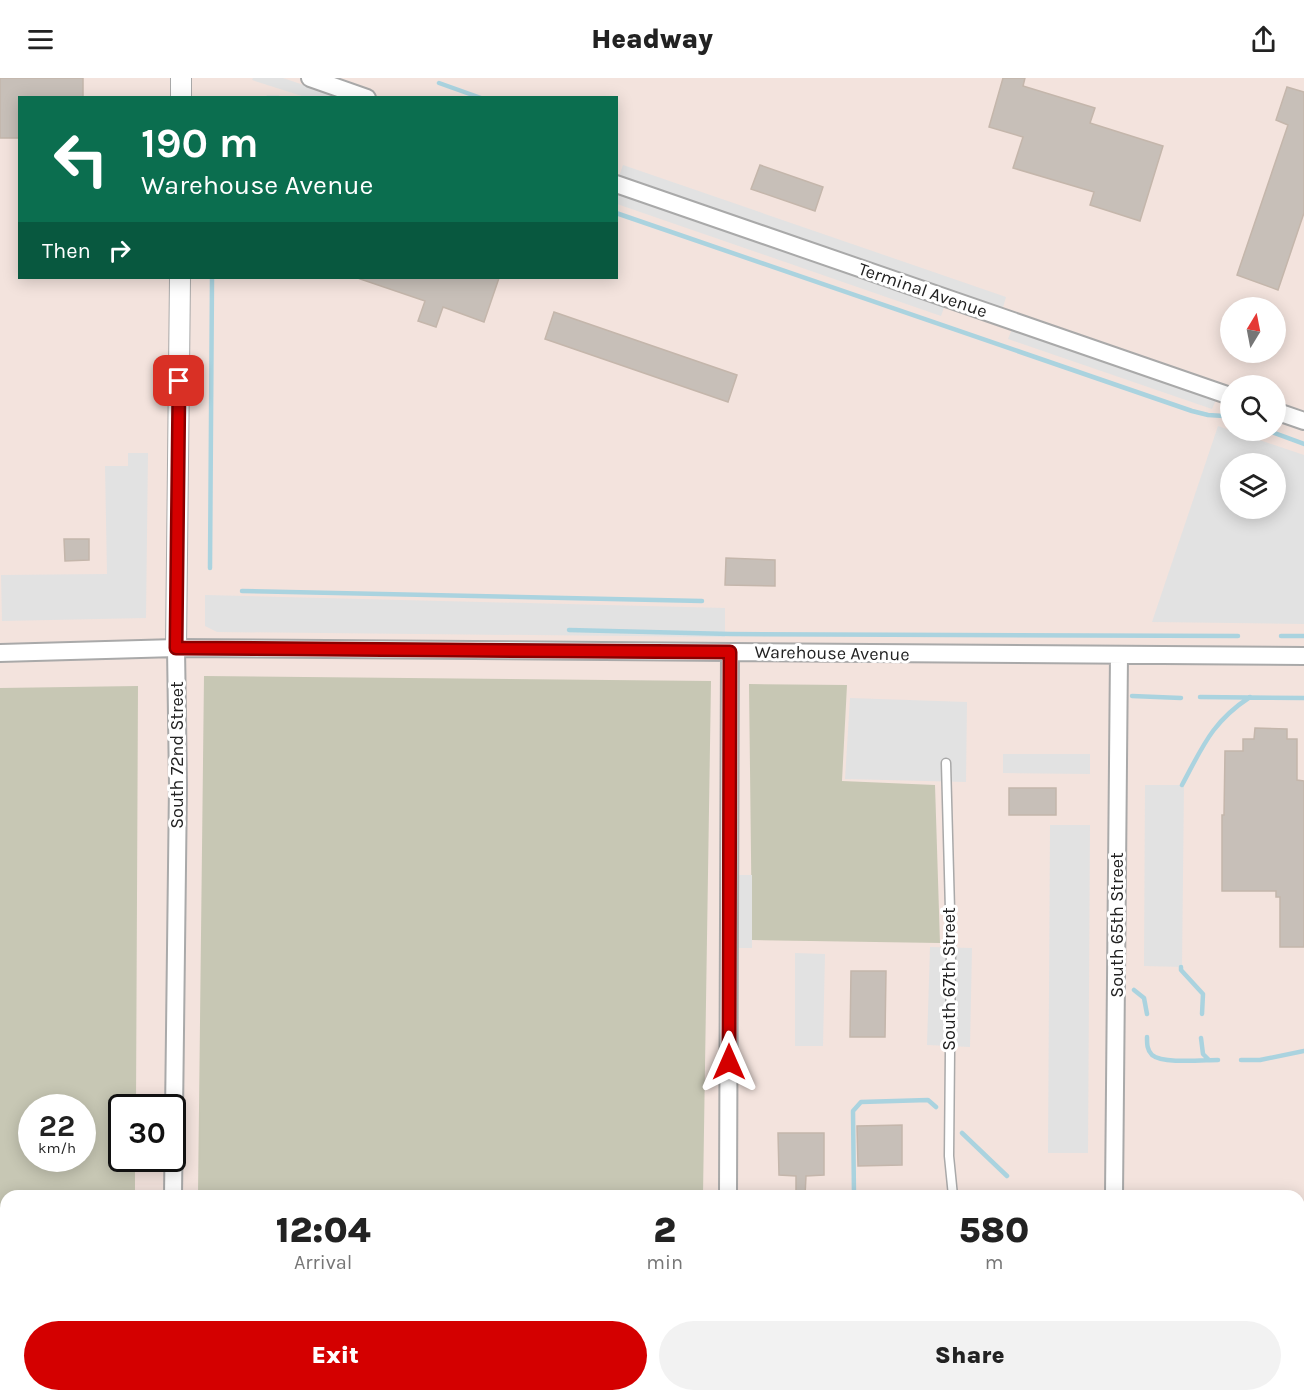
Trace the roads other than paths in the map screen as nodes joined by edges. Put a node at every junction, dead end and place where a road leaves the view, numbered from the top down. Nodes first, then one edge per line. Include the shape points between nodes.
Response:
1 (181, 78) edge
2 (310, 78) edge
3 (181, 96) edge
4 (361, 96) edge
5 (618, 185) edge
6 (180, 279) edge
7 (1220, 393) edge
8 (1286, 415) edge
9 (1304, 421) edge
10 (176, 648) junction
11 (730, 652) junction
12 (0, 653) edge
13 (1119, 655) junction
14 (1304, 656) edge
15 (946, 763) dead end
16 (173, 1190) edge
17 (728, 1190) edge
18 (952, 1190) edge
19 (1114, 1190) edge

1 - 3 street
2 - 4 street
5 - 7 street, Terminal Avenue
6 - 10 street, South 72nd Street
8 - 9 street
10 - 11 street, Warehouse Avenue
10 - 12 street, Warehouse Avenue
10 - 16 street, South 72nd Street
11 - 13 street, Warehouse Avenue
11 - 17 street
13 - 14 street, Warehouse Avenue
13 - 19 street, South 65th Street
15 - 18 lane, South 67th Street

